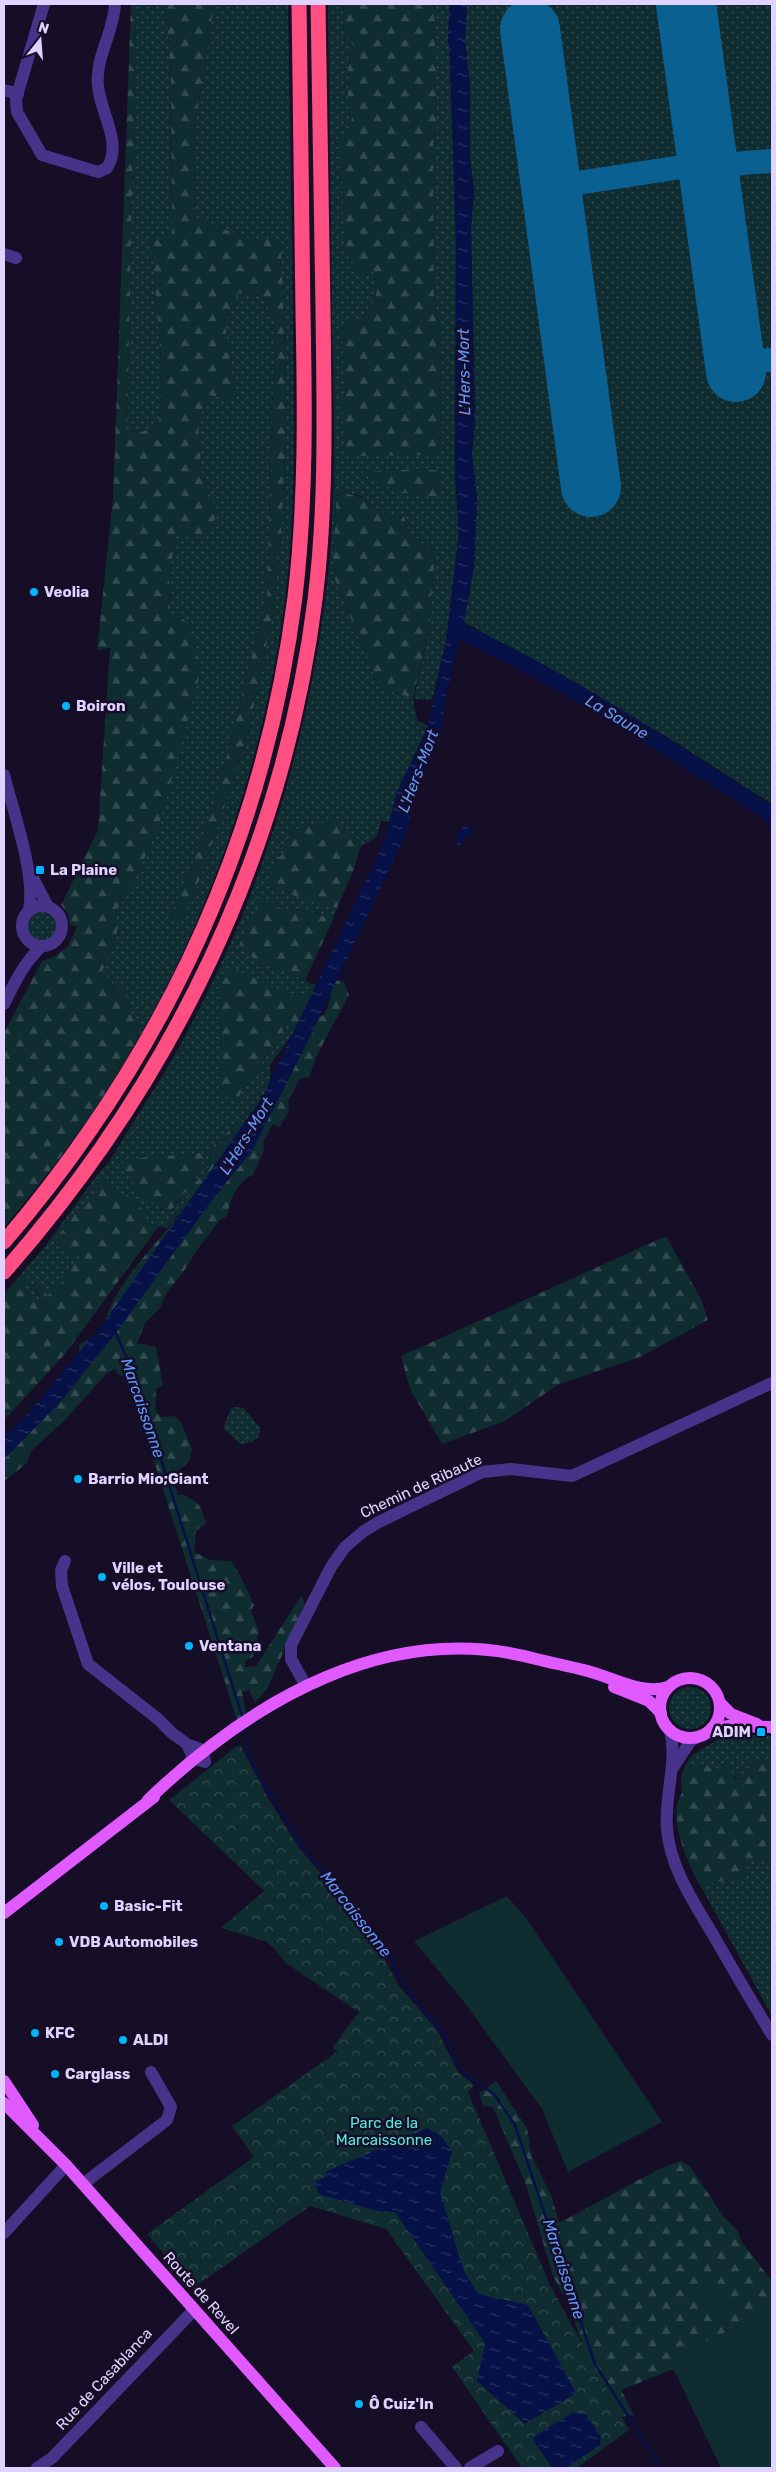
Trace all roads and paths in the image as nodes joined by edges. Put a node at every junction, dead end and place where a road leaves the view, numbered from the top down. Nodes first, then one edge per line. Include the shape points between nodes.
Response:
1 (44, 4) edge
2 (115, 4) edge
3 (299, 4) edge
4 (318, 4) edge
5 (4, 90) edge
6 (18, 94) junction
7 (4, 775) edge
8 (26, 863) junction
9 (47, 905) junction
10 (29, 910) junction
11 (27, 940) junction
12 (42, 946) junction
13 (17, 978) junction
14 (4, 1004) edge
15 (4, 1242) edge
16 (4, 1272) edge
17 (772, 1383) edge
18 (64, 1561) dead end
19 (563, 1666) junction
20 (306, 1686) junction
21 (668, 1687) junction
22 (720, 1704) junction
23 (660, 1713) junction
24 (767, 1726) edge
25 (712, 1728) junction
26 (670, 1730) junction
27 (696, 1737) junction
28 (201, 1758) junction
29 (672, 1769) junction
30 (4, 1913) edge
31 (772, 2035) edge
32 (151, 2072) dead end
33 (4, 2081) edge
34 (4, 2103) edge
35 (42, 2140) junction
36 (66, 2165) junction
37 (83, 2184) junction
38 (4, 2232) edge
39 (194, 2310) junction
40 (421, 2427) dead end
41 (498, 2451) dead end
42 (37, 2468) edge
43 (335, 2468) edge
44 (456, 2468) edge
45 (470, 2468) edge

1 - 6 street
2 - 6 street via 114,21 100,59 97,79 112,140 109,165 105,171 95,172 40,153 16,109
3 - 15 highway via 303,493 295,596 275,709 256,786 236,848 178,985 115,1096 58,1177
4 - 16 highway via 324,459 315,599 290,732 267,818 249,869 216,950 173,1036 95,1159
5 - 6 street
7 - 8 street
8 - 9 street
8 - 10 street
9 - 10 street
9 - 12 street via 58,912 62,931 54,942
10 - 11 street via 21,926
11 - 12 street
11 - 13 street
12 - 13 street
13 - 14 street
17 - 20 street, Chemin de Ribaute via 572,1476 498,1469 482,1472 364,1530 345,1547 332,1567 292,1645 291,1659
18 - 28 street via 62,1586 88,1664 187,1744 196,1746
19 - 20 main road via 502,1652 437,1649 370,1661
19 - 21 main road via 652,1690
19 - 23 main road via 649,1701
20 - 28 main road via 255,1717
21 - 22 main road via 683,1679 700,1679 713,1688
21 - 23 main road via 662,1696
22 - 24 main road via 731,1714
22 - 25 main road via 719,1717
23 - 26 main road
24 - 25 main road
25 - 27 main road
26 - 27 main road via 682,1737
26 - 29 street
27 - 29 street
28 - 30 main road
29 - 31 street via 667,1829 681,1878
32 - 37 street via 171,2107 167,2120
33 - 35 main road, Route de Revel
34 - 35 main road, Route de Revel
35 - 36 main road, Route de Revel
36 - 37 main road, Route de Revel
36 - 38 street
37 - 39 main road, Route de Revel
39 - 42 street, Rue de Casablanca via 52,2458
39 - 43 main road, Route de Revel
40 - 44 street
41 - 45 street

